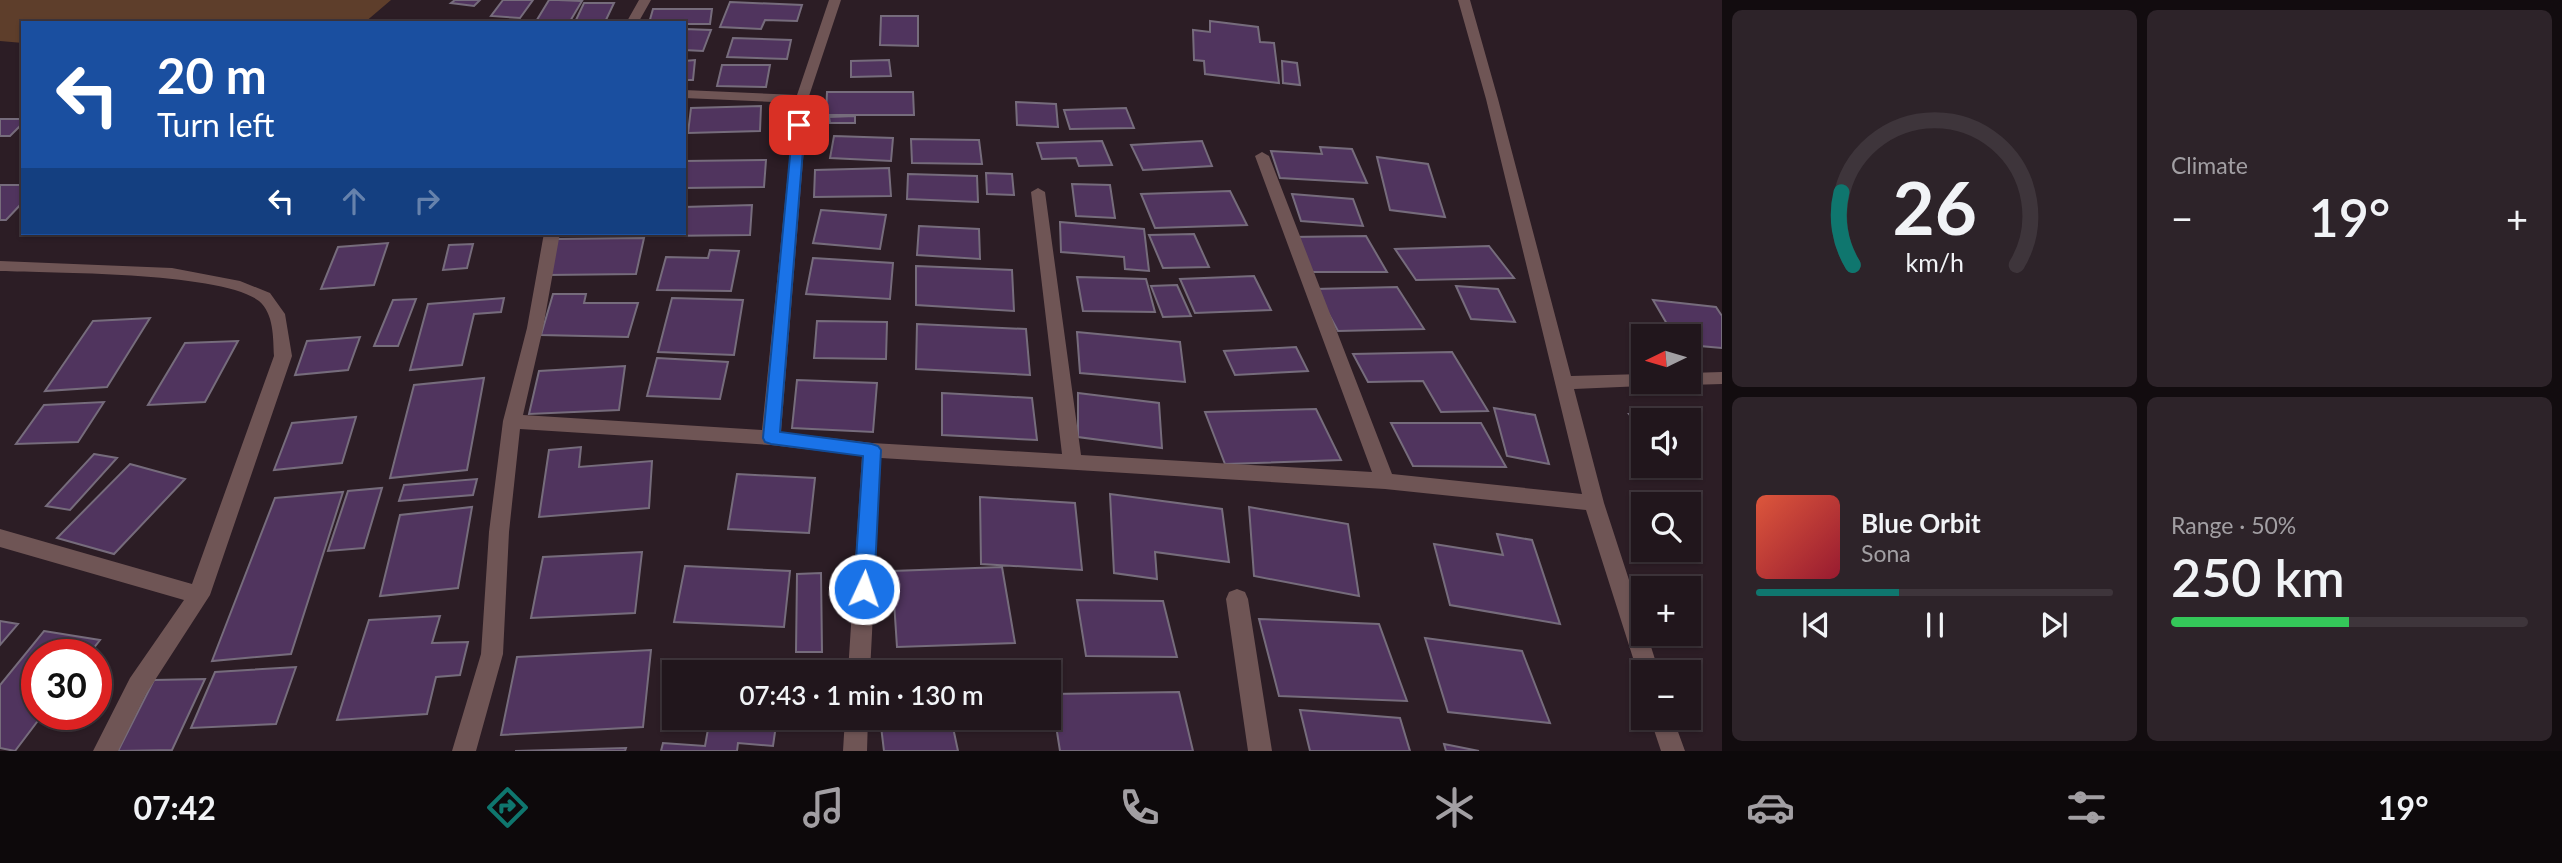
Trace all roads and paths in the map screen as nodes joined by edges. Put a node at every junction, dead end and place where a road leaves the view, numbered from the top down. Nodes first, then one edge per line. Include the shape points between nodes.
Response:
1 (645, 0) edge
2 (835, 0) edge
3 (1464, 0) edge
4 (633, 21) edge
5 (686, 94) edge
6 (802, 99) junction
7 (1262, 156) dead end
8 (1038, 192) dead end
9 (552, 235) edge
10 (0, 266) edge
11 (1722, 378) edge
12 (1701, 379) edge
13 (1631, 380) edge
14 (1564, 383) junction
15 (512, 421) junction
16 (771, 438) junction
17 (872, 450) junction
18 (1073, 463) junction
19 (1385, 481) junction
20 (1594, 503) junction
21 (0, 538) edge
22 (200, 595) junction
23 (1237, 599) dead end
24 (860, 660) edge
25 (1644, 660) edge
26 (856, 730) edge
27 (1666, 730) edge
28 (105, 751) edge
29 (464, 751) edge
30 (855, 751) edge
31 (1260, 751) edge
32 (1672, 751) edge

1 - 4 street
2 - 6 street
3 - 14 street
5 - 6 street
6 - 16 street
7 - 19 street
8 - 18 street
9 - 15 street
10 - 22 street via 172,273 234,285 264,297 279,317 282,356
11 - 12 street
13 - 14 street
14 - 20 street
15 - 16 street
15 - 29 street via 492,654
16 - 17 street
17 - 18 street
17 - 24 street
18 - 19 street
19 - 20 street
20 - 25 street
21 - 22 street
22 - 28 street via 138,687
23 - 31 street
26 - 30 street
27 - 32 street

